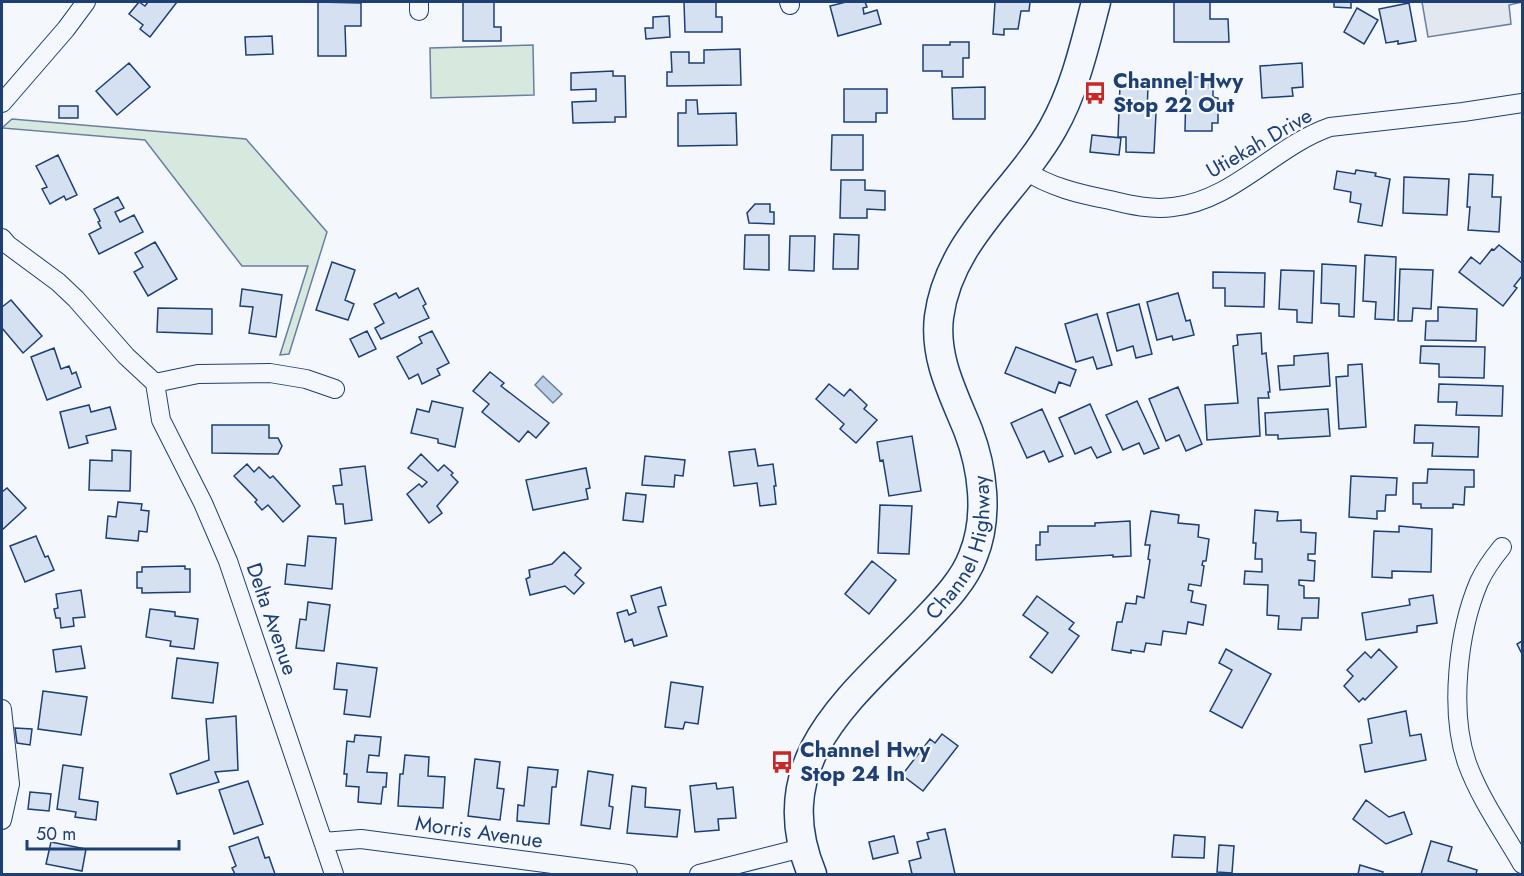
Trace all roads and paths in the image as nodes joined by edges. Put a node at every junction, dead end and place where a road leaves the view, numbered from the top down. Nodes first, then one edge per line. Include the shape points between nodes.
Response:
1 (87, 2) edge
2 (1096, 2) edge
3 (2, 103) edge
4 (1522, 103) edge
5 (1024, 170) junction
6 (2, 238) edge
7 (155, 383) junction
8 (335, 389) dead end
9 (1502, 547) dead end
10 (2, 709) edge
11 (2, 820) edge
12 (323, 842) junction
13 (807, 861) edge
14 (1522, 864) edge
15 (334, 874) edge
16 (628, 874) edge
17 (699, 874) edge

1 - 3 street
2 - 5 main road, Channel Highway via 1079,66 1061,112
4 - 5 street, Utiekah Drive via 1330,127 1294,143 1229,187 1173,207 1134,206 1082,194 1042,181
5 - 13 main road, Channel Highway via 960,255 946,285 939,315 941,360 969,433 979,472 981,525 973,557 964,575 933,612 846,704 807,760 798,794 798,826
6 - 7 street via 76,299
7 - 8 street via 198,374 270,373
7 - 12 street, Delta Avenue via 161,420 228,561
9 - 14 street via 1479,580 1467,616 1459,656 1459,724 1467,763
10 - 11 street via 10,784
12 - 15 street, Delta Avenue
12 - 16 street, Morris Avenue via 361,839
13 - 17 street

